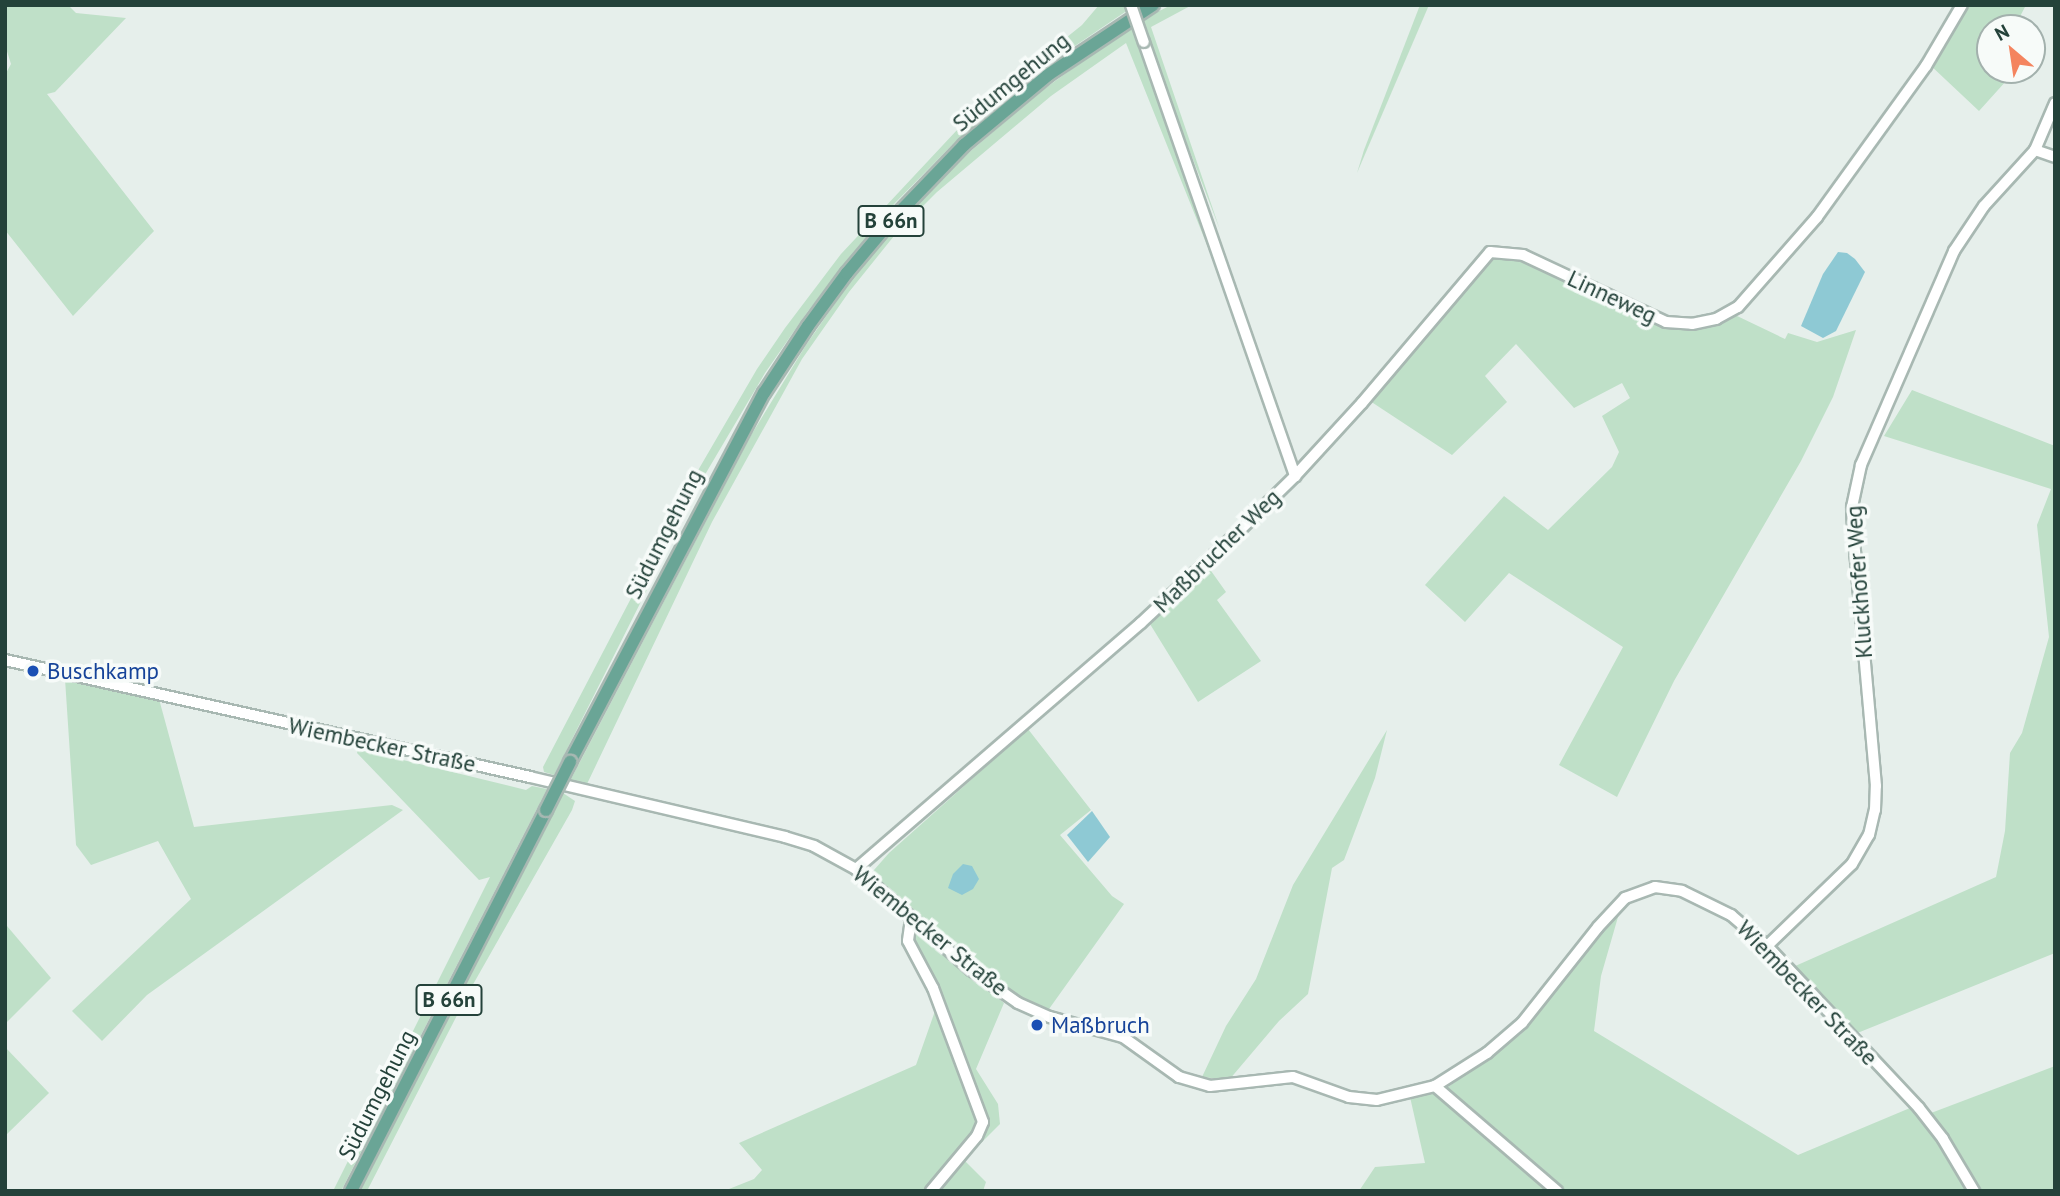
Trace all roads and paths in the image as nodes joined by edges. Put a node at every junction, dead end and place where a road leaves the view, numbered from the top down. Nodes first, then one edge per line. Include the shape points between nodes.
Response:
1 (1131, 5) edge
2 (1153, 5) edge
3 (1962, 5) edge
4 (2055, 103) edge
5 (2035, 150) junction
6 (2055, 157) edge
7 (1295, 476) junction
8 (5, 660) edge
9 (856, 869) junction
10 (911, 919) junction
11 (1767, 946) junction
12 (1435, 1086) junction
13 (351, 1191) edge
14 (931, 1191) edge
15 (1557, 1191) edge
16 (1974, 1191) edge

1 - 7 street, Maßbrucher Weg, bridge
2 - 13 main road, Südumgehung / B 66n, bridge via 1048,75 964,145 890,222 808,326 764,393 697,515
3 - 7 street, Linneweg via 1926,66 1817,217 1738,307 1716,319 1692,324 1666,321 1522,255 1490,252
4 - 5 street, Kluckhofer Weg
5 - 6 street
5 - 11 street, Kluckhofer Weg via 1984,206 1954,251 1861,465 1852,518 1875,810 1869,835 1852,863
7 - 9 street, Maßbrucher Weg via 1141,623
8 - 9 street, Wiembecker Straße via 785,836
9 - 10 street, Wiembecker Straße
10 - 12 street, Wiembecker Straße via 1018,1003 1123,1037 1194,1083 1222,1086 1293,1077 1349,1097 1377,1100
10 - 14 street via 908,941 933,988 983,1122
11 - 12 street, Wiembecker Straße via 1740,921 1705,901 1667,888 1639,891 1612,910 1522,1023 1487,1053
11 - 16 street, Wiembecker Straße via 1919,1108
12 - 15 street

